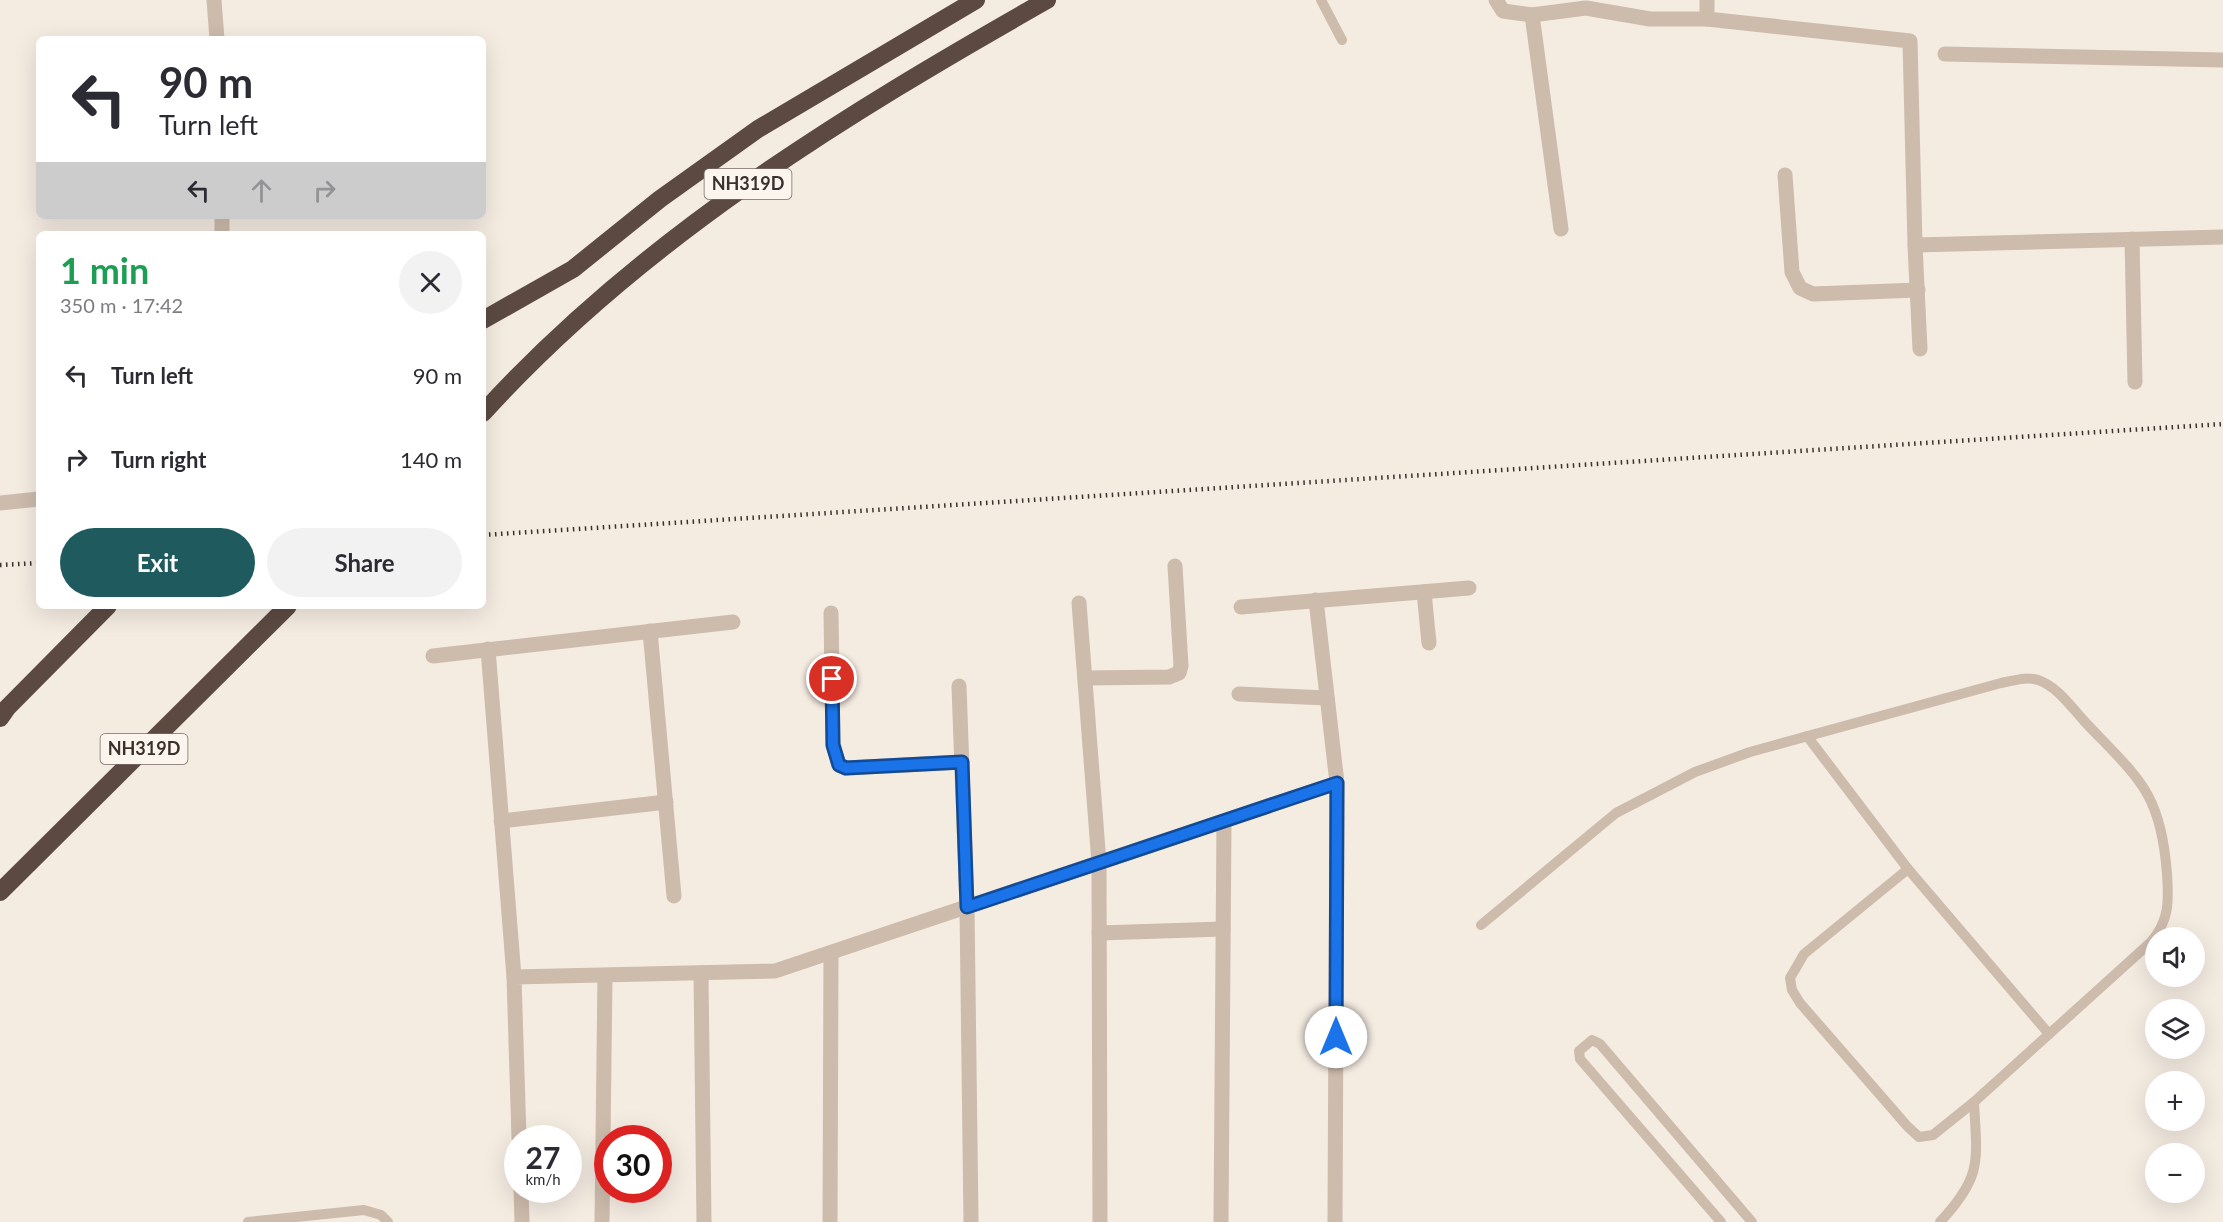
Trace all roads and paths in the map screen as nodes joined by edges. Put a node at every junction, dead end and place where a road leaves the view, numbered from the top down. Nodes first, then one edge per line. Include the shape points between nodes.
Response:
1 (213, 0) edge
2 (976, 0) edge
3 (1047, 0) edge
4 (1321, 0) edge
5 (1496, 0) edge
6 (1707, 0) edge
7 (1532, 15) junction
8 (1707, 19) junction
9 (217, 36) edge
10 (1342, 40) dead end
11 (1945, 54) dead end
12 (2223, 60) edge
13 (1785, 176) dead end
14 (1561, 229) dead end
15 (2223, 237) edge
16 (2132, 239) junction
17 (1916, 245) junction
18 (1917, 290) junction
19 (486, 318) edge
20 (1920, 349) dead end
21 (2135, 382) dead end
22 (486, 410) edge
23 (36, 499) edge
24 (0, 503) edge
25 (1175, 566) dead end
26 (1468, 588) dead end
27 (1424, 592) junction
28 (1316, 600) junction
29 (1079, 603) dead end
30 (1240, 608) dead end
31 (105, 609) edge
32 (285, 609) edge
33 (831, 612) dead end
34 (733, 622) dead end
35 (650, 632) junction
36 (1429, 643) dead end
37 (488, 650) junction
38 (433, 656) dead end
39 (1085, 678) junction
40 (959, 686) dead end
41 (1239, 694) dead end
42 (1327, 698) junction
43 (4, 713) edge
44 (1807, 736) junction
45 (962, 762) junction
46 (1337, 783) junction
47 (666, 802) junction
48 (501, 821) junction
49 (1224, 821) junction
50 (1099, 863) junction
51 (1908, 869) junction
52 (0, 892) edge
53 (674, 896) dead end
54 (967, 907) junction
55 (1481, 925) dead end
56 (1223, 929) junction
57 (1099, 933) junction
58 (831, 952) junction
59 (701, 973) junction
60 (605, 976) junction
61 (514, 977) junction
62 (2049, 1034) junction
63 (1974, 1102) junction
64 (519, 1125) edge
65 (521, 1203) edge
66 (248, 1222) edge
67 (388, 1222) edge
68 (522, 1222) edge
69 (602, 1222) edge
70 (704, 1222) edge
71 (830, 1222) edge
72 (971, 1222) edge
73 (1100, 1222) edge
74 (1221, 1222) edge
75 (1335, 1222) edge
76 (1721, 1222) edge
77 (1752, 1222) edge
78 (1940, 1222) edge

1 - 9 street
2 - 19 highway, NH319D via 758,129 660,199 573,269
3 - 22 highway, NH319D via 939,61 702,216 599,299 524,368
4 - 10 lane
5 - 7 street via 1503,11
6 - 8 street
7 - 8 street via 1586,8 1650,19
7 - 14 street
8 - 17 street via 1910,41
11 - 12 street
13 - 18 street via 1792,272 1800,288 1814,294
15 - 16 street
16 - 17 street
16 - 21 street
17 - 18 street
18 - 20 street
23 - 24 street
25 - 39 street via 1179,673 1169,677
26 - 27 street
27 - 28 street
27 - 36 street
28 - 30 street
28 - 42 street
29 - 39 street
31 - 43 highway
32 - 52 highway, NH319D
33 - 45 street via 836,761 846,768
34 - 35 street
35 - 37 street
35 - 47 street
37 - 38 street
37 - 48 street
39 - 50 street
40 - 45 street
41 - 42 street
42 - 46 street
44 - 51 lane
44 - 55 lane via 1695,771 1616,813
44 - 62 lane via 2031,678 2047,684 2059,695 2141,782 2163,831 2167,917 2151,942
45 - 54 street
46 - 49 street
46 - 75 street
47 - 48 street
47 - 53 street
48 - 61 street
49 - 50 street
49 - 56 street
50 - 54 street
50 - 57 street
51 - 62 lane
51 - 63 lane via 1804,954 1790,978 1792,990 1919,1137 1933,1135
54 - 58 street
54 - 72 street
56 - 57 street
56 - 74 street
57 - 73 street
58 - 59 street via 775,971
58 - 71 street
59 - 60 street
59 - 70 street
60 - 61 street
60 - 69 street
61 - 64 street
62 - 63 lane
63 - 78 lane via 1975,1173
65 - 68 street
66 - 67 lane via 364,1210 381,1215
76 - 77 lane via 1580,1059 1579,1051 1585,1044 1595,1041 1603,1047

